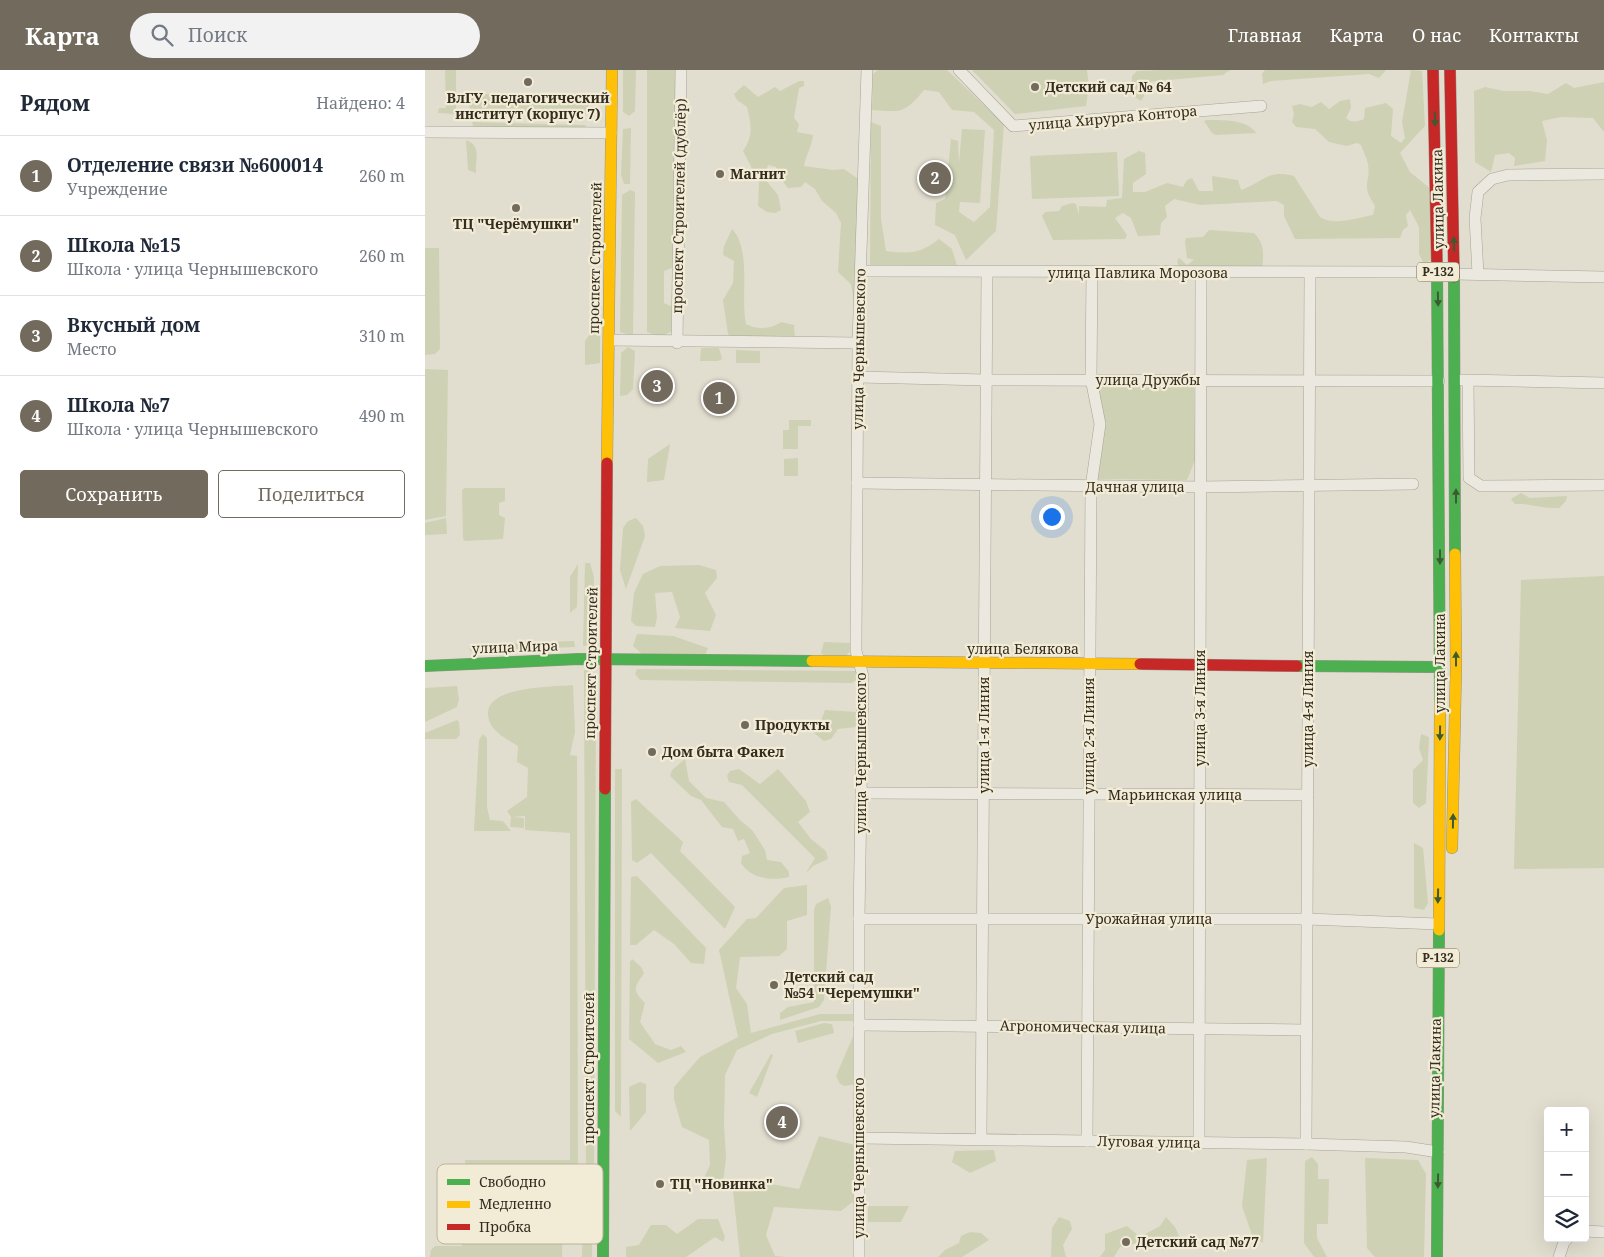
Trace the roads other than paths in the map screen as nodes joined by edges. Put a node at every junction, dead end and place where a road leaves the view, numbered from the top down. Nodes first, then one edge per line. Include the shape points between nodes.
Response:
1 (612, 70) edge
2 (681, 70) edge
3 (867, 70) edge
4 (959, 70) edge
5 (1433, 70) edge
6 (1450, 70) edge
7 (1261, 106) dead end
8 (425, 132) edge
9 (611, 133) junction
10 (1604, 174) edge
11 (861, 271) junction
12 (987, 272) junction
13 (1092, 272) junction
14 (1415, 272) dead end
15 (1201, 273) junction
16 (1310, 274) junction
17 (1454, 274) junction
18 (1478, 274) junction
19 (1604, 277) edge
20 (609, 340) junction
21 (677, 342) junction
22 (858, 343) junction
23 (858, 377) junction
24 (986, 380) junction
25 (1091, 380) junction
26 (1200, 380) junction
27 (1455, 380) junction
28 (1309, 381) junction
29 (1439, 381) junction
30 (1468, 381) junction
31 (1604, 383) edge
32 (857, 483) junction
33 (987, 484) junction
34 (1413, 484) dead end
35 (1604, 485) edge
36 (1309, 486) junction
37 (1091, 487) junction
38 (1200, 487) junction
39 (605, 660) junction
40 (859, 662) junction
41 (984, 663) junction
42 (1090, 664) junction
43 (1200, 665) junction
44 (425, 666) edge
45 (1308, 666) junction
46 (1440, 667) junction
47 (863, 794) junction
48 (983, 794) junction
49 (1089, 795) junction
50 (1199, 795) junction
51 (1308, 795) junction
52 (1452, 860) dead end
53 (859, 919) junction
54 (983, 919) junction
55 (1088, 919) junction
56 (1199, 919) junction
57 (1307, 919) junction
58 (1438, 924) junction
59 (859, 1025) junction
60 (982, 1026) junction
61 (1087, 1027) junction
62 (1199, 1029) junction
63 (1306, 1030) junction
64 (1450, 1128) dead end
65 (860, 1138) junction
66 (981, 1139) junction
67 (1087, 1141) junction
68 (1199, 1142) junction
69 (1306, 1144) junction
70 (1438, 1152) junction
71 (1589, 1231) edge
72 (1604, 1232) edge
73 (1563, 1242) edge
74 (1437, 1253) edge
75 (603, 1257) edge
76 (859, 1257) edge
77 (1449, 1257) edge
78 (1559, 1257) edge

1 - 9 main road, проспект Строителей
2 - 21 street, проспект Строителей (дублёр)
3 - 11 street, улица Чернышевского
4 - 7 street, улица Хирурга Контора via 1013,126
5 -> 29 main road, улица Лакина / Р-132
17 -> 6 main road, улица Лакина / Р-132
8 - 9 street
9 - 20 main road, проспект Строителей
10 - 18 street via 1508,175 1493,179 1478,192 1475,218
11 - 12 street, улица Павлика Морозова
11 - 22 street, улица Чернышевского
12 - 13 street, улица Павлика Морозова
12 - 24 street, улица 1-я Линия
13 - 15 street, улица Павлика Морозова
13 - 25 street, улица 2-я Линия
14 - 16 street, улица Павлика Морозова
15 - 16 street, улица Павлика Морозова
15 - 26 street, улица 3-я Линия
16 - 28 street, улица 4-я Линия
17 - 18 street
17 - 27 main road, улица Лакина / Р-132
18 - 19 street
20 - 21 street
20 - 39 main road, проспект Строителей
21 - 22 street
22 - 23 street, улица Чернышевского
23 - 24 street, улица Дружбы
23 - 32 street, улица Чернышевского
24 - 25 street, улица Дружбы
24 - 33 street, улица 1-я Линия
25 - 26 street, улица Дружбы
25 - 37 street, улица 2-я Линия via 1100,424
26 - 28 street, улица Дружбы
26 - 38 street, улица 3-я Линия
27 - 30 street
52 -> 27 main road, улица Лакина / Р-132 via 1456,668
28 - 29 street, улица Дружбы
28 - 36 street, улица 4-я Линия
29 -> 46 main road, улица Лакина / Р-132
30 - 31 street
30 - 35 street via 1469,478 1481,486
32 - 33 street, Дачная улица
32 - 40 street, улица Чернышевского via 856,651
33 - 37 street, Дачная улица
33 - 41 street, улица 1-я Линия
34 - 36 street, Дачная улица
36 - 38 street, Дачная улица
36 - 45 street, улица 4-я Линия
37 - 38 street, Дачная улица
37 - 42 street, улица 2-я Линия
38 - 43 street, улица 3-я Линия
39 - 40 main road, улица Белякова
39 - 44 main road, улица Мира
39 - 75 main road, проспект Строителей
40 - 41 main road, улица Белякова
40 - 47 street, улица Чернышевского via 863,676
41 - 42 main road, улица Белякова
41 - 48 street, улица 1-я Линия
42 - 43 main road, улица Белякова
42 - 49 street, улица 2-я Линия
43 - 45 main road, улица Белякова
43 - 50 street, улица 3-я Линия
45 - 46 main road, улица Белякова
45 - 51 street, улица 4-я Линия
46 -> 58 main road, улица Лакина / Р-132
47 - 48 street, Марьинская улица
47 - 53 street, улица Чернышевского
48 - 49 street, Марьинская улица
48 - 54 street, улица 1-я Линия
49 - 50 street, Марьинская улица
49 - 55 street, улица 2-я Линия
50 - 51 street, Марьинская улица
50 - 56 street, улица 3-я Линия
51 - 57 street, улица 4-я Линия
53 - 54 street, Урожайная улица
53 - 59 street, улица Чернышевского
54 - 55 street, Урожайная улица
54 - 60 street, улица 1-я Линия
55 - 56 street, Урожайная улица
55 - 61 street, улица 2-я Линия
56 - 57 street, Урожайная улица
56 - 62 street, улица 3-я Линия
57 - 58 street, Урожайная улица
57 - 63 street, улица 4-я Линия
58 - 70 main road, улица Лакина / Р-132
59 - 60 street, Агрономическая улица
59 - 65 street, улица Чернышевского
60 - 61 street, Агрономическая улица
60 - 66 street, улица 1-я Линия
61 - 62 street, Агрономическая улица
61 - 67 street, улица 2-я Линия
62 - 63 street, Агрономическая улица
62 - 68 street, улица 3-я Линия
63 - 69 street, улица 4-я Линия
64 - 77 main road, улица Лакина
65 - 66 street, Луговая улица
65 - 76 street, улица Чернышевского
66 - 67 street, Луговая улица
67 - 68 street, Луговая улица
68 - 69 street, Луговая улица
69 - 70 street, Луговая улица via 1406,1147
70 -> 74 main road, улица Лакина / Р-132
71 - 72 street
73 - 78 street

